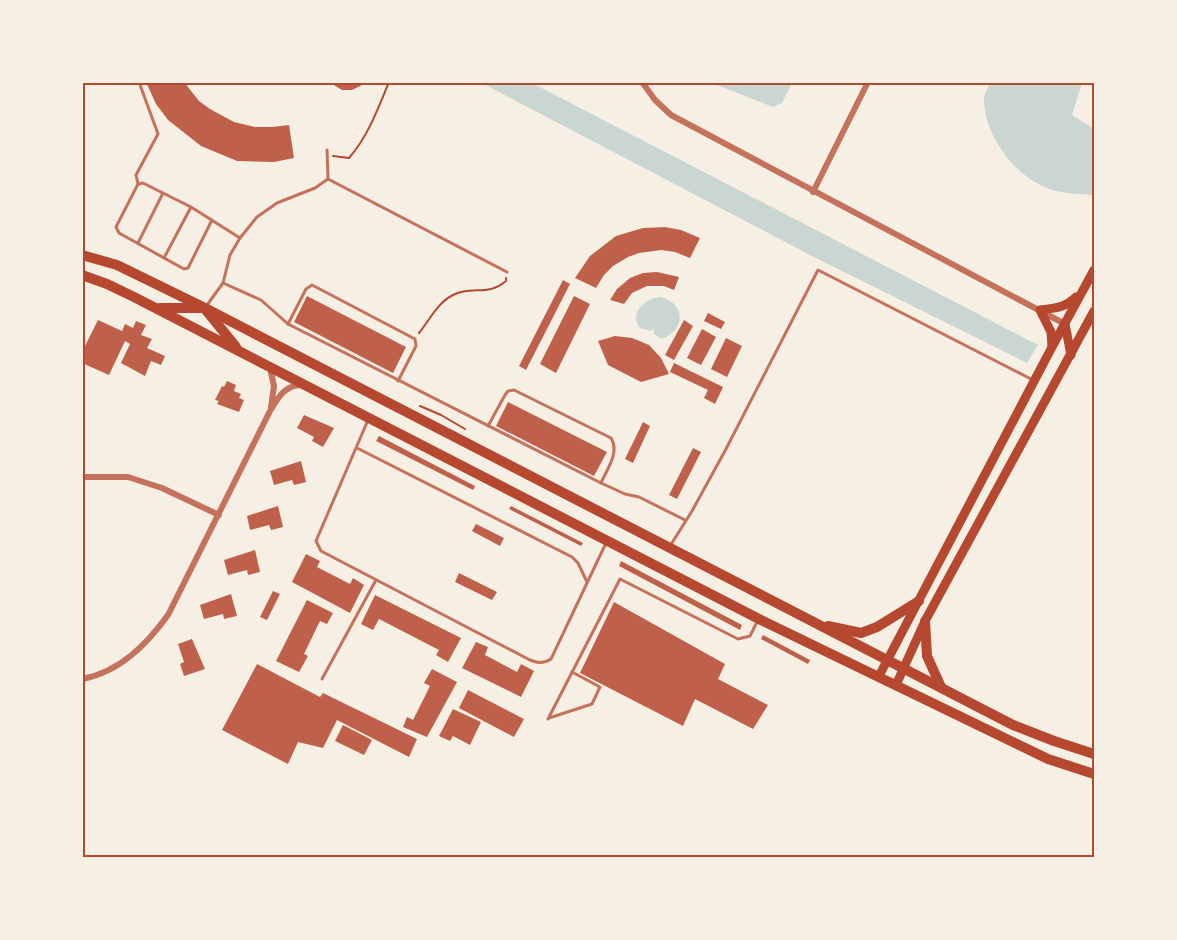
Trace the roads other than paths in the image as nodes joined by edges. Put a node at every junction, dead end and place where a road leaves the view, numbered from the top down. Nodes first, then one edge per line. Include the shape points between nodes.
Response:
1 (139, 82) edge
2 (642, 82) edge
3 (868, 82) edge
4 (327, 150) dead end
5 (328, 179) junction
6 (138, 184) junction
7 (813, 192) junction
8 (163, 193) junction
9 (191, 207) junction
10 (212, 220) junction
11 (240, 238) junction
12 (138, 243) junction
13 (82, 255) edge
14 (164, 258) junction
15 (1095, 270) edge
16 (507, 272) road end
17 (82, 275) edge
18 (223, 283) junction
19 (1085, 288) junction
20 (205, 308) junction
21 (156, 309) junction
22 (1040, 309) junction
23 (1095, 311) edge
24 (288, 324) junction
25 (1065, 324) junction
26 (1052, 347) junction
27 (242, 353) junction
28 (1071, 355) junction
29 (270, 368) junction
30 (398, 381) junction
31 (1034, 381) junction
32 (305, 385) junction
33 (270, 411) junction
34 (369, 418) junction
35 (488, 426) junction
36 (357, 448) junction
37 (82, 477) edge
38 (601, 483) junction
39 (219, 515) junction
40 (685, 520) junction
41 (608, 540) junction
42 (669, 547) junction
43 (376, 580) junction
44 (588, 582) junction
45 (919, 600) junction
46 (759, 619) junction
47 (925, 621) junction
48 (813, 623) junction
49 (887, 660) junction
50 (903, 668) junction
51 (572, 672) junction
52 (879, 676) junction
53 (82, 679) edge
54 (322, 679) dead end
55 (896, 685) junction
56 (941, 687) junction
57 (1095, 754) edge
58 (1095, 774) edge

1 - 6 lane via 158,134 136,175
2 - 7 street via 671,115
3 - 7 street
4 - 5 lane
5 - 11 lane via 277,202 257,217
5 - 16 lane
6 - 8 lane
6 - 12 lane via 117,227 119,233
7 - 22 street
8 - 9 lane
8 - 12 lane
9 - 10 lane
9 - 14 lane
10 - 11 lane
10 - 14 lane via 188,268
11 - 18 lane via 230,255
12 - 14 lane
13 - 20 main road via 117,265
15 - 19 main road
17 - 21 main road
18 - 20 lane
18 - 24 lane via 261,300
19 - 22 main road via 1069,304
19 - 25 main road
20 - 21 main road
20 - 27 main road
20 - 42 main road
21 - 27 main road
22 - 25 street
22 - 26 main road via 1051,332
23 - 28 main road
24 - 30 lane
24 - 30 lane via 306,289 312,285 415,339 416,346
25 - 26 main road
25 - 28 main road
26 - 31 main road
27 - 29 main road
28 - 47 main road
29 - 32 main road
29 - 33 street via 274,386
30 - 35 lane
31 - 40 lane via 818,270
31 - 45 main road
32 - 33 street via 286,389
32 - 34 main road
33 - 39 street
34 - 36 lane
34 - 41 main road
35 - 38 lane
35 - 38 lane via 505,395 514,390 612,438 616,451
36 - 43 lane via 316,541 321,551
36 - 44 lane via 572,557
37 - 39 street via 128,477
38 - 40 lane
39 - 53 street via 168,615 153,636 114,668
40 - 42 lane
41 - 44 lane
41 - 46 main road
42 - 48 main road
43 - 44 lane via 538,663 551,658
43 - 54 lane
45 - 48 main road via 878,627 861,633
45 - 49 main road
46 - 51 lane via 750,636 738,639 620,579
46 - 52 main road
47 - 50 main road
47 - 56 main road via 927,656
48 - 49 main road
49 - 50 main road
49 - 52 main road
50 - 55 main road
50 - 56 main road
51 - 51 lane via 557,700 548,719 592,704 600,687
52 - 55 main road
55 - 58 main road via 1048,759
56 - 57 main road via 1013,725

